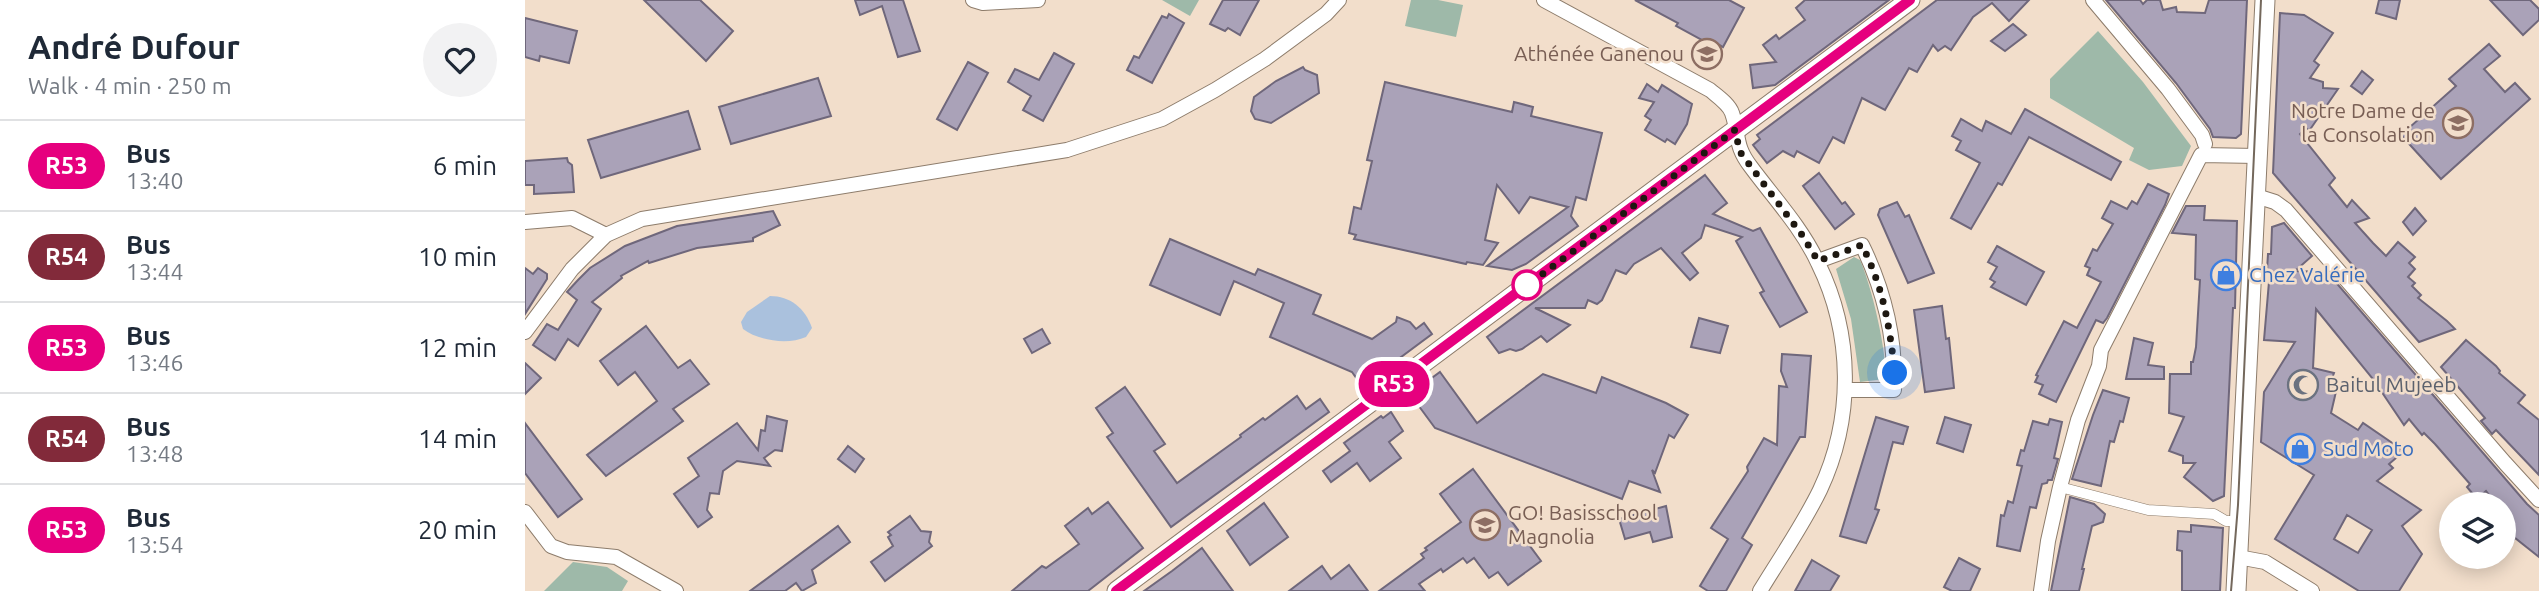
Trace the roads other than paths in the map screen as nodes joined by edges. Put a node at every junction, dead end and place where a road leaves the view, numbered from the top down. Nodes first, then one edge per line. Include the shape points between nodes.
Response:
1 (973, 0) edge
2 (1035, 0) edge
3 (1339, 0) edge
4 (1544, 0) edge
5 (1910, 0) edge
6 (2094, 0) edge
7 (2265, 0) edge
8 (1735, 130) junction
9 (2205, 145) dead end
10 (2257, 156) junction
11 (2256, 196) junction
12 (525, 222) edge
13 (606, 235) junction
14 (1818, 261) junction
15 (525, 332) edge
16 (1845, 390) junction
17 (2060, 487) junction
18 (2539, 500) edge
19 (525, 512) edge
20 (2231, 521) dead end
21 (2238, 557) junction
22 (676, 591) edge
23 (1117, 591) edge
24 (1760, 591) edge
25 (2041, 591) edge
26 (2236, 591) edge
27 (2312, 591) edge

1 - 2 street
3 - 13 street via 1265,59 1215,90 1162,118 1067,149 642,219
4 - 8 street via 1710,90 1731,110
5 - 8 main road
6 - 9 street via 2168,89
7 - 10 main road
8 - 14 street via 1740,152
8 - 23 main road
10 - 11 main road
10 - 17 street via 2201,155 2101,350
11 - 18 street via 2286,210
11 - 21 main road
12 - 13 street via 572,218
13 - 15 street via 572,269
14 - 16 street via 1843,337
14 - 16 street via 1862,245 1887,310 1894,390
16 - 24 street via 1842,422 1820,489
17 - 20 street via 2148,510 2214,514
17 - 25 street
19 - 22 street via 551,546 616,557
21 - 26 main road
21 - 27 street via 2265,562

